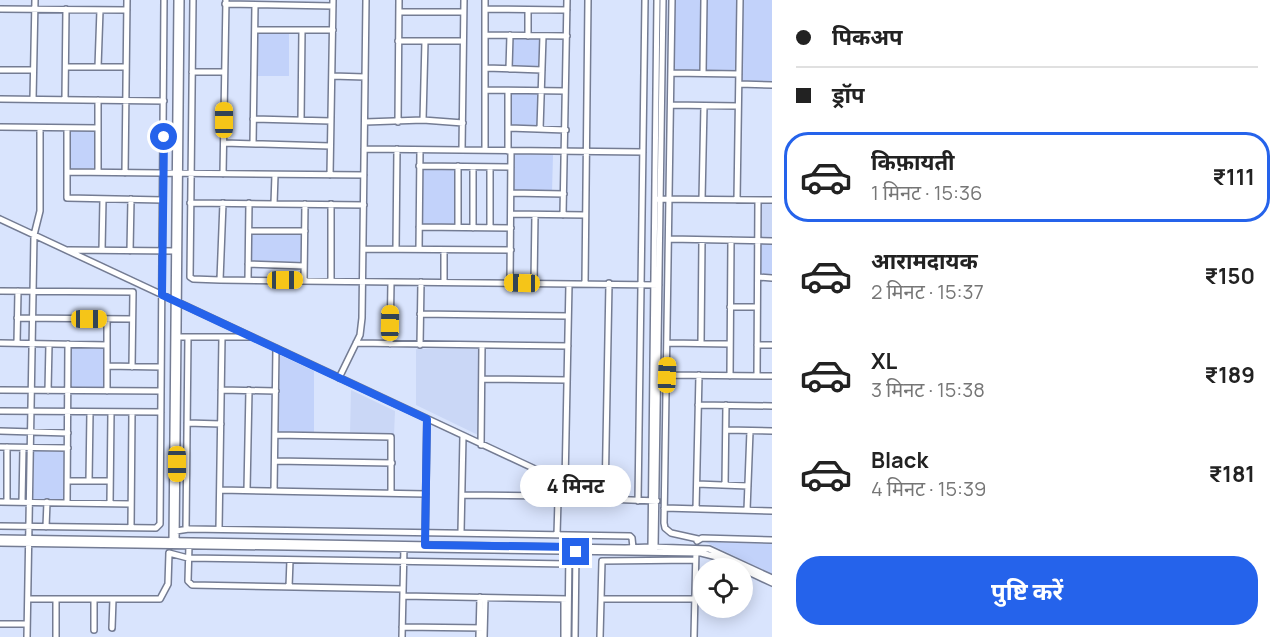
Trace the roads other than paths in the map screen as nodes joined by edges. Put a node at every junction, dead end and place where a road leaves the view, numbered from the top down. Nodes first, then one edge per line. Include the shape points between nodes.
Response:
1 (35, 0) edge
2 (127, 0) edge
3 (164, 0) edge
4 (179, 0) edge
5 (193, 0) edge
6 (366, 0) edge
7 (399, 0) edge
8 (464, 0) edge
9 (485, 0) edge
10 (567, 0) edge
11 (588, 0) edge
12 (645, 0) edge
13 (657, 0) edge
14 (663, 0) edge
15 (672, 0) edge
16 (704, 0) edge
17 (740, 0) edge
18 (225, 2) edge
19 (333, 3) edge
20 (255, 5) junction
21 (0, 9) edge
22 (34, 9) junction
23 (66, 9) junction
24 (486, 9) junction
25 (100, 10) junction
26 (126, 10) junction
27 (528, 10) junction
28 (567, 10) junction
29 (399, 12) junction
30 (463, 12) junction
31 (255, 30) junction
32 (302, 30) junction
33 (333, 30) junction
34 (486, 35) junction
35 (510, 35) junction
36 (528, 36) junction
37 (543, 36) junction
38 (567, 36) junction
39 (398, 41) junction
40 (425, 41) junction
41 (463, 41) junction
42 (66, 66) junction
43 (98, 67) junction
44 (126, 67) junction
45 (486, 68) junction
46 (509, 69) junction
47 (0, 70) edge
48 (33, 70) junction
49 (542, 70) junction
50 (192, 72) junction
51 (224, 72) junction
52 (671, 72) junction
53 (703, 73) junction
54 (739, 74) junction
55 (332, 76) junction
56 (365, 77) junction
57 (739, 84) junction
58 (772, 85) edge
59 (486, 90) junction
60 (508, 91) junction
61 (541, 91) junction
62 (565, 91) junction
63 (644, 91) junction
64 (657, 91) junction
65 (0, 99) edge
66 (33, 99) junction
67 (65, 99) junction
68 (98, 100) junction
69 (126, 101) junction
70 (164, 101) junction
71 (671, 105) junction
72 (704, 106) junction
73 (738, 106) junction
74 (253, 119) junction
75 (301, 120) junction
76 (423, 120) junction
77 (331, 121) junction
78 (365, 122) junction
79 (398, 122) junction
80 (463, 123) junction
81 (0, 127) edge
82 (40, 128) junction
83 (67, 128) junction
84 (508, 128) junction
85 (98, 129) junction
86 (540, 129) junction
87 (566, 130) junction
88 (224, 143) junction
89 (253, 144) junction
90 (330, 146) junction
91 (364, 149) junction
92 (397, 149) junction
93 (420, 150) junction
94 (462, 150) junction
95 (485, 150) junction
96 (510, 151) junction
97 (564, 151) junction
98 (587, 151) junction
99 (643, 152) junction
100 (419, 166) junction
101 (458, 166) junction
102 (473, 166) junction
103 (490, 167) junction
104 (511, 167) junction
105 (67, 172) junction
106 (98, 172) junction
107 (125, 173) junction
108 (164, 173) junction
109 (177, 174) junction
110 (190, 174) junction
111 (223, 174) junction
112 (275, 175) junction
113 (330, 175) junction
114 (364, 175) junction
115 (511, 193) junction
116 (564, 194) junction
117 (103, 199) junction
118 (658, 199) junction
119 (669, 199) junction
120 (131, 200) junction
121 (163, 200) junction
122 (702, 200) junction
123 (737, 200) junction
124 (758, 200) junction
125 (772, 200) edge
126 (190, 203) junction
127 (223, 203) junction
128 (249, 203) junction
129 (274, 204) junction
130 (305, 204) junction
131 (332, 204) junction
132 (364, 205) junction
133 (511, 214) junction
134 (535, 215) junction
135 (563, 215) junction
136 (585, 215) junction
137 (0, 219) edge
138 (419, 227) junction
139 (458, 227) junction
140 (473, 228) junction
141 (490, 228) junction
142 (511, 228) junction
143 (249, 231) junction
144 (305, 231) junction
145 (34, 235) junction
146 (669, 239) junction
147 (702, 240) junction
148 (731, 240) junction
149 (758, 241) junction
150 (772, 241) edge
151 (363, 249) junction
152 (396, 249) junction
153 (419, 249) junction
154 (66, 250) junction
155 (102, 250) junction
156 (444, 250) junction
157 (510, 250) junction
158 (130, 251) junction
159 (162, 251) junction
160 (176, 251) junction
161 (248, 264) junction
162 (304, 266) junction
163 (758, 277) junction
164 (772, 278) edge
165 (220, 280) junction
166 (248, 280) junction
167 (304, 281) junction
168 (331, 281) junction
169 (363, 281) junction
170 (391, 282) junction
171 (421, 282) junction
172 (444, 282) junction
173 (510, 283) junction
174 (534, 283) junction
175 (585, 283) junction
176 (569, 284) junction
177 (609, 284) junction
178 (642, 284) junction
179 (657, 284) junction
180 (0, 291) edge
181 (18, 291) junction
182 (33, 291) junction
183 (162, 295) junction
184 (175, 300) junction
185 (730, 307) junction
186 (757, 308) junction
187 (420, 314) junction
188 (568, 316) junction
189 (17, 318) junction
190 (33, 318) junction
191 (107, 319) junction
192 (132, 319) junction
193 (175, 330) junction
194 (177, 337) junction
195 (188, 337) junction
196 (253, 337) junction
197 (222, 338) junction
198 (0, 343) edge
199 (17, 343) junction
200 (356, 343) junction
201 (668, 343) junction
202 (701, 343) junction
203 (32, 344) junction
204 (49, 344) junction
205 (68, 344) junction
206 (390, 344) junction
207 (730, 344) junction
208 (107, 345) junction
209 (420, 345) junction
210 (482, 345) junction
211 (757, 345) junction
212 (772, 345) edge
213 (568, 346) junction
214 (276, 348) junction
215 (107, 366) junction
216 (132, 367) junction
217 (161, 367) junction
218 (656, 375) junction
219 (667, 375) junction
220 (699, 375) junction
221 (730, 376) junction
222 (757, 376) junction
223 (772, 376) edge
224 (339, 378) junction
225 (482, 379) junction
226 (567, 380) junction
227 (0, 390) edge
228 (221, 390) junction
229 (249, 390) junction
230 (32, 391) junction
231 (48, 391) junction
232 (68, 391) junction
233 (107, 391) junction
234 (161, 391) junction
235 (276, 391) junction
236 (698, 405) junction
237 (726, 405) junction
238 (772, 406) edge
239 (0, 411) edge
240 (31, 411) junction
241 (68, 411) junction
242 (90, 412) junction
243 (111, 412) junction
244 (132, 412) junction
245 (161, 412) junction
246 (427, 419) junction
247 (187, 423) junction
248 (221, 424) junction
249 (726, 430) junction
250 (0, 431) edge
251 (750, 431) junction
252 (772, 431) edge
253 (31, 432) junction
254 (68, 433) junction
255 (275, 435) junction
256 (463, 436) junction
257 (482, 444) junction
258 (0, 447) edge
259 (7, 447) junction
260 (23, 448) junction
261 (31, 448) junction
262 (68, 448) junction
263 (275, 460) junction
264 (392, 463) junction
265 (68, 481) junction
266 (89, 481) junction
267 (110, 481) junction
268 (565, 483) junction
269 (697, 484) junction
270 (725, 485) junction
271 (748, 486) junction
272 (220, 490) junction
273 (247, 490) junction
274 (274, 491) junction
275 (391, 493) junction
276 (426, 494) junction
277 (462, 495) junction
278 (605, 499) junction
279 (638, 501) junction
280 (654, 501) junction
281 (3, 502) edge
282 (22, 502) junction
283 (30, 502) junction
284 (46, 502) junction
285 (67, 503) junction
286 (110, 503) junction
287 (131, 504) junction
288 (664, 508) junction
289 (696, 509) junction
290 (747, 510) junction
291 (772, 511) edge
292 (0, 526) edge
293 (29, 527) junction
294 (46, 527) junction
295 (131, 527) junction
296 (156, 528) junction
297 (186, 529) junction
298 (219, 529) junction
299 (241, 530) junction
300 (177, 531) junction
301 (425, 532) junction
302 (461, 532) junction
303 (557, 535) junction
304 (0, 538) edge
305 (698, 539) junction
306 (772, 540) edge
307 (29, 541) junction
308 (241, 542) junction
309 (0, 543) edge
310 (172, 544) junction
311 (189, 544) junction
312 (425, 545) junction
313 (404, 547) junction
314 (633, 548) junction
315 (569, 549) junction
316 (576, 549) junction
317 (653, 549) junction
318 (696, 550) junction
319 (169, 554) junction
320 (188, 558) junction
321 (695, 558) edge
322 (290, 560) junction
323 (693, 560) edge
324 (403, 562) junction
325 (568, 564) junction
326 (772, 581) edge
327 (289, 587) junction
328 (403, 593) junction
329 (482, 598) junction
330 (28, 599) junction
331 (56, 599) junction
332 (94, 599) junction
333 (113, 599) junction
334 (566, 599) junction
335 (601, 599) junction
336 (693, 599) edge
337 (694, 618) edge
338 (0, 624) edge
339 (27, 624) junction
340 (402, 627) junction
341 (112, 628) dead end
342 (482, 628) junction
343 (94, 630) dead end
344 (27, 637) edge
345 (56, 637) edge
346 (402, 637) edge
347 (479, 637) edge
348 (484, 637) edge
349 (566, 637) edge
350 (575, 637) edge
351 (600, 637) edge
352 (694, 637) edge

1 - 22 street
2 - 26 street
3 - 70 street
4 - 109 street
5 - 50 street
6 - 56 street
7 - 29 street
8 - 30 street
9 - 24 street
10 - 28 street
11 - 98 street
12 - 63 street
13 - 64 street
14 - 118 street
15 - 52 street
16 - 53 street
17 - 54 street
18 - 20 street
18 - 51 street
19 - 20 street
19 - 33 street
20 - 31 street
21 - 22 street
22 - 23 street
22 - 48 street
23 - 25 street
23 - 42 street
24 - 27 street
24 - 34 street
25 - 26 street
25 - 43 street
26 - 44 street
27 - 28 street
27 - 36 street
28 - 38 street
29 - 30 street
29 - 39 street
30 - 41 street
31 - 32 street
31 - 74 street
32 - 33 street
32 - 75 street
33 - 55 street
34 - 35 street
34 - 45 street
35 - 36 street
35 - 46 street
36 - 37 street
37 - 38 street
37 - 49 street
38 - 62 street
39 - 40 street
39 - 79 street
40 - 41 street
40 - 76 street
41 - 80 street
42 - 43 street
42 - 67 street
43 - 44 street
44 - 69 street
45 - 46 street
45 - 59 street
46 - 49 street
47 - 48 street
48 - 66 street
49 - 61 street
50 - 51 street
50 - 110 street
51 - 88 street
52 - 53 street
52 - 71 street
53 - 54 street
54 - 57 street
55 - 56 street
55 - 77 street
56 - 78 street
57 - 58 street
57 - 73 street
59 - 60 street
59 - 95 street
60 - 61 street
60 - 84 street
61 - 62 street
61 - 86 street
62 - 87 street
63 - 64 street
63 - 99 street
64 - 118 street
65 - 66 street
66 - 67 street
67 - 68 street
68 - 69 street
68 - 85 street
69 - 70 street
69 - 107 street
70 - 108 street
71 - 72 street
71 - 119 street
72 - 73 street
72 - 122 street
73 - 123 street
74 - 75 street
74 - 89 street
75 - 77 street
76 - 79 street
76 - 80 street
77 - 90 street
78 - 79 street
78 - 91 street
80 - 94 street
81 - 82 street
82 - 83 street
82 - 145 street via 40,211
83 - 85 street
83 - 105 street
84 - 86 street
84 - 96 street
85 - 106 street
86 - 87 street
87 - 97 street
88 - 89 street
88 - 111 street
89 - 90 street
90 - 113 street
91 - 92 street
91 - 114 street
92 - 93 street
92 - 152 street
93 - 94 street
93 - 100 street
94 - 95 street
95 - 96 street
96 - 97 street
96 - 104 street
97 - 98 street
97 - 116 street
98 - 99 street
98 - 136 street
99 - 178 street
100 - 101 street
100 - 138 street
101 - 102 street
101 - 139 street
102 - 103 street
102 - 140 street
103 - 104 street
103 - 141 street
104 - 115 street
105 - 106 street
105 - 117 street via 67,198
106 - 107 street
107 - 108 street
108 - 109 street
108 - 121 street
109 - 110 street
109 - 160 street
110 - 111 street
110 - 126 street
111 - 112 street
112 - 113 street
112 - 129 street
113 - 114 street
114 - 132 street
115 - 116 street
115 - 133 street
116 - 135 street
117 - 120 street
117 - 155 street
118 - 119 street
118 - 179 street
119 - 122 street
119 - 146 street
120 - 121 street
120 - 158 street
121 - 159 street
122 - 123 street
123 - 124 street
124 - 125 street
124 - 149 street
126 - 127 street
126 - 165 street via 190,277
127 - 128 street
127 - 165 street
128 - 129 street
128 - 143 street
129 - 130 street
130 - 131 street
130 - 144 street
131 - 132 street
131 - 168 street
132 - 151 street
133 - 134 street
133 - 142 street
134 - 135 street
134 - 174 street
135 - 136 street
136 - 175 street
137 - 145 street
138 - 139 street
138 - 153 street
139 - 140 street
140 - 141 street
141 - 142 street
142 - 157 street
143 - 144 street
143 - 161 street
144 - 162 street
145 - 154 street
145 - 182 street
146 - 147 street
146 - 201 street
147 - 148 street
147 - 202 street
148 - 149 street
148 - 185 street
149 - 150 street
149 - 163 street
151 - 152 street
151 - 169 street
152 - 153 street
153 - 156 street
154 - 155 street
154 - 183 street
155 - 158 street
156 - 157 street
156 - 172 street
157 - 173 street
158 - 159 street
159 - 160 street
159 - 183 street
160 - 184 street
161 - 162 street
161 - 166 street
162 - 167 street
163 - 164 street
163 - 186 street
165 - 166 street
166 - 167 street
167 - 168 street
168 - 169 street
169 - 170 street
169 - 200 street via 362,327
170 - 171 street
170 - 206 street
171 - 172 street
171 - 187 street
172 - 173 street
173 - 174 street
174 - 176 street
175 - 176 street
175 - 177 street
176 - 188 street
177 - 178 street
177 - 278 street
178 - 179 street
178 - 279 street
179 - 218 street
180 - 181 street
181 - 182 street
181 - 189 street
182 - 190 street
182 - 192 street via 130,291
183 - 184 street
183 - 217 street
184 - 193 street
184 - 196 street
185 - 186 street
185 - 207 street
186 - 211 street
187 - 188 street
187 - 209 street
188 - 213 street
189 - 190 street
189 - 199 street
190 - 191 street
190 - 203 street
191 - 192 street
191 - 208 street
192 - 216 street
193 - 194 street
193 - 310 street
194 - 195 street
194 - 300 street
195 - 197 street
195 - 247 street
196 - 197 street
196 - 214 street
197 - 228 street
198 - 199 street
199 - 203 street
200 - 206 street
200 - 224 street
201 - 202 street
201 - 219 street
202 - 207 street
203 - 204 street
203 - 230 street
204 - 205 street
204 - 231 street
205 - 208 street
205 - 232 street
206 - 209 street
207 - 221 street
208 - 215 street
209 - 210 street
210 - 213 street
210 - 225 street
211 - 212 street
211 - 222 street
213 - 226 street
214 - 224 street
214 - 235 street
215 - 216 street
215 - 233 street
216 - 217 street
217 - 234 street
218 - 219 street
218 - 280 street
219 - 220 street
219 - 288 street
220 - 221 street
220 - 236 street
221 - 222 street
222 - 223 street
224 - 246 street
225 - 226 street
225 - 257 street
226 - 268 street
227 - 230 street
228 - 229 street
228 - 248 street
229 - 235 street
229 - 273 street
230 - 231 street
230 - 240 street
231 - 232 street
232 - 233 street
232 - 241 street
233 - 234 street
234 - 245 street
235 - 255 street
236 - 237 street
236 - 269 street
237 - 238 street
237 - 249 street
239 - 240 street
240 - 241 street
240 - 253 street
241 - 242 street
241 - 254 street
242 - 243 street
242 - 266 street
243 - 244 street
243 - 267 street
244 - 245 street
244 - 287 street
245 - 296 street via 160,524
246 - 256 street
246 - 276 street
247 - 248 street
247 - 297 street
248 - 272 street
249 - 251 street
249 - 270 street
250 - 253 street
251 - 252 street
251 - 271 street
253 - 254 street
253 - 261 street
254 - 262 street
255 - 263 street
255 - 264 street via 388,436 392,440
256 - 257 street
256 - 277 street
257 - 268 street
258 - 259 street
259 - 260 street
259 - 281 street
260 - 261 street
260 - 282 street
261 - 262 street
261 - 283 street
262 - 265 street
263 - 264 street
263 - 274 street
264 - 275 street
265 - 266 street
265 - 285 street
266 - 267 street
267 - 286 street
268 - 278 street
269 - 270 street
269 - 289 street
270 - 271 street
271 - 290 street
272 - 273 street
272 - 298 street
273 - 274 street
274 - 275 street
275 - 276 street
276 - 301 street
277 - 302 street
277 - 303 street via 557,497
278 - 279 street
279 - 280 street
280 - 317 street
281 - 282 street
282 - 283 street
283 - 284 street
283 - 293 street
284 - 285 street
284 - 294 street
285 - 286 street
286 - 287 street
287 - 295 street
288 - 289 street
288 - 305 street via 667,531
289 - 290 street
290 - 291 street
292 - 293 street
293 - 294 street
293 - 307 street
294 - 295 street
295 - 296 street
296 - 310 street
297 - 298 street
297 - 300 street
298 - 299 street
299 - 301 street
299 - 308 street
300 - 310 street
301 - 302 street
301 - 312 street
302 - 303 street
303 - 314 street via 630,536
304 - 307 street
305 - 306 street
305 - 318 street
307 - 309 street
307 - 310 street
307 - 330 street
308 - 311 street
308 - 313 street
310 - 311 street
310 - 319 street
311 - 313 street
311 - 320 street
312 - 313 street
312 - 315 street
313 - 315 street
313 - 324 street
314 - 316 street
314 - 317 street
315 - 316 street
315 - 325 street
316 - 317 street
316 - 350 street
317 - 318 street
318 - 321 street
318 - 326 street via 716,552
319 - 320 street
319 - 333 street via 168,584 160,599
320 - 322 street
320 - 327 street via 188,580 192,585
322 - 324 street
322 - 327 street
323 - 335 street via 603,560
324 - 325 street
324 - 328 street
325 - 334 street
327 - 328 street
328 - 329 street
328 - 340 street
329 - 334 street
329 - 342 street
330 - 331 street
330 - 339 street
331 - 332 street
331 - 345 street
332 - 333 street
332 - 343 street
333 - 341 street
334 - 349 street
335 - 336 street
335 - 351 street
337 - 352 street
338 - 339 street
339 - 344 street
340 - 342 street
340 - 346 street
342 - 347 street
342 - 348 street

